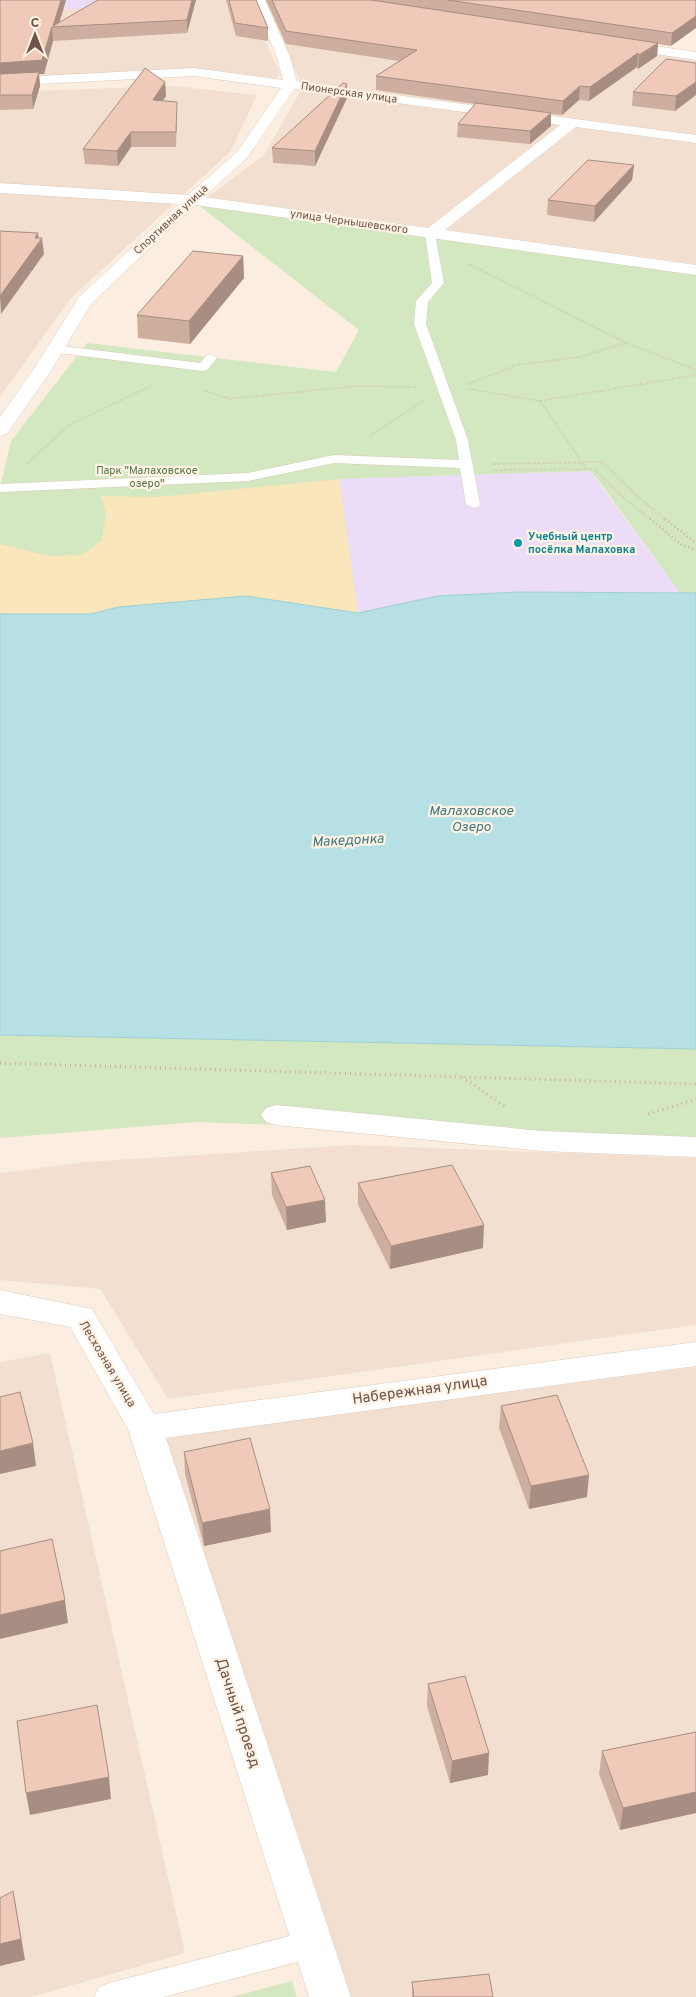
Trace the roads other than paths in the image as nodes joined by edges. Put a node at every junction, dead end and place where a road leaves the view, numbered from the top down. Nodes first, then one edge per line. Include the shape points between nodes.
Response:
1 (259, 0) edge
2 (607, 43) edge
3 (696, 56) edge
4 (0, 82) edge
5 (290, 85) junction
6 (572, 123) junction
7 (696, 139) edge
8 (0, 188) edge
9 (192, 200) junction
10 (432, 240) junction
11 (696, 270) edge
12 (54, 349) junction
13 (207, 362) road end
14 (444, 387) joint
15 (0, 430) edge
16 (468, 467) junction
17 (0, 488) edge
18 (473, 504) dead end
19 (276, 1115) dead end
20 (696, 1147) edge
21 (0, 1302) edge
22 (696, 1354) edge
23 (145, 1428) junction
24 (313, 1944) junction
25 (109, 1997) edge
26 (330, 1997) edge

1 - 5 street
2 - 3 street
4 - 5 street, Пионерская улица via 194,72
5 - 6 street, Пионерская улица
5 - 9 street, Спортивная улица via 242,155
6 - 7 street, Пионерская улица
6 - 10 street
8 - 9 street, улица Чернышевского
9 - 10 street, улица Чернышевского
9 - 12 street, Спортивная улица via 85,301
10 - 11 street, улица Чернышевского
10 - 14 lane via 438,283 422,301 420,324
12 - 13 lane
12 - 15 street, Спортивная улица
14 - 16 lane
16 - 17 lane via 334,459 241,477
16 - 18 lane
19 - 20 street via 542,1141
21 - 23 street, Лесхозная улица via 81,1317
22 - 23 street, Набережная улица
23 - 24 street, Дачный проезд
24 - 25 lane
24 - 26 street, Дачный проезд

